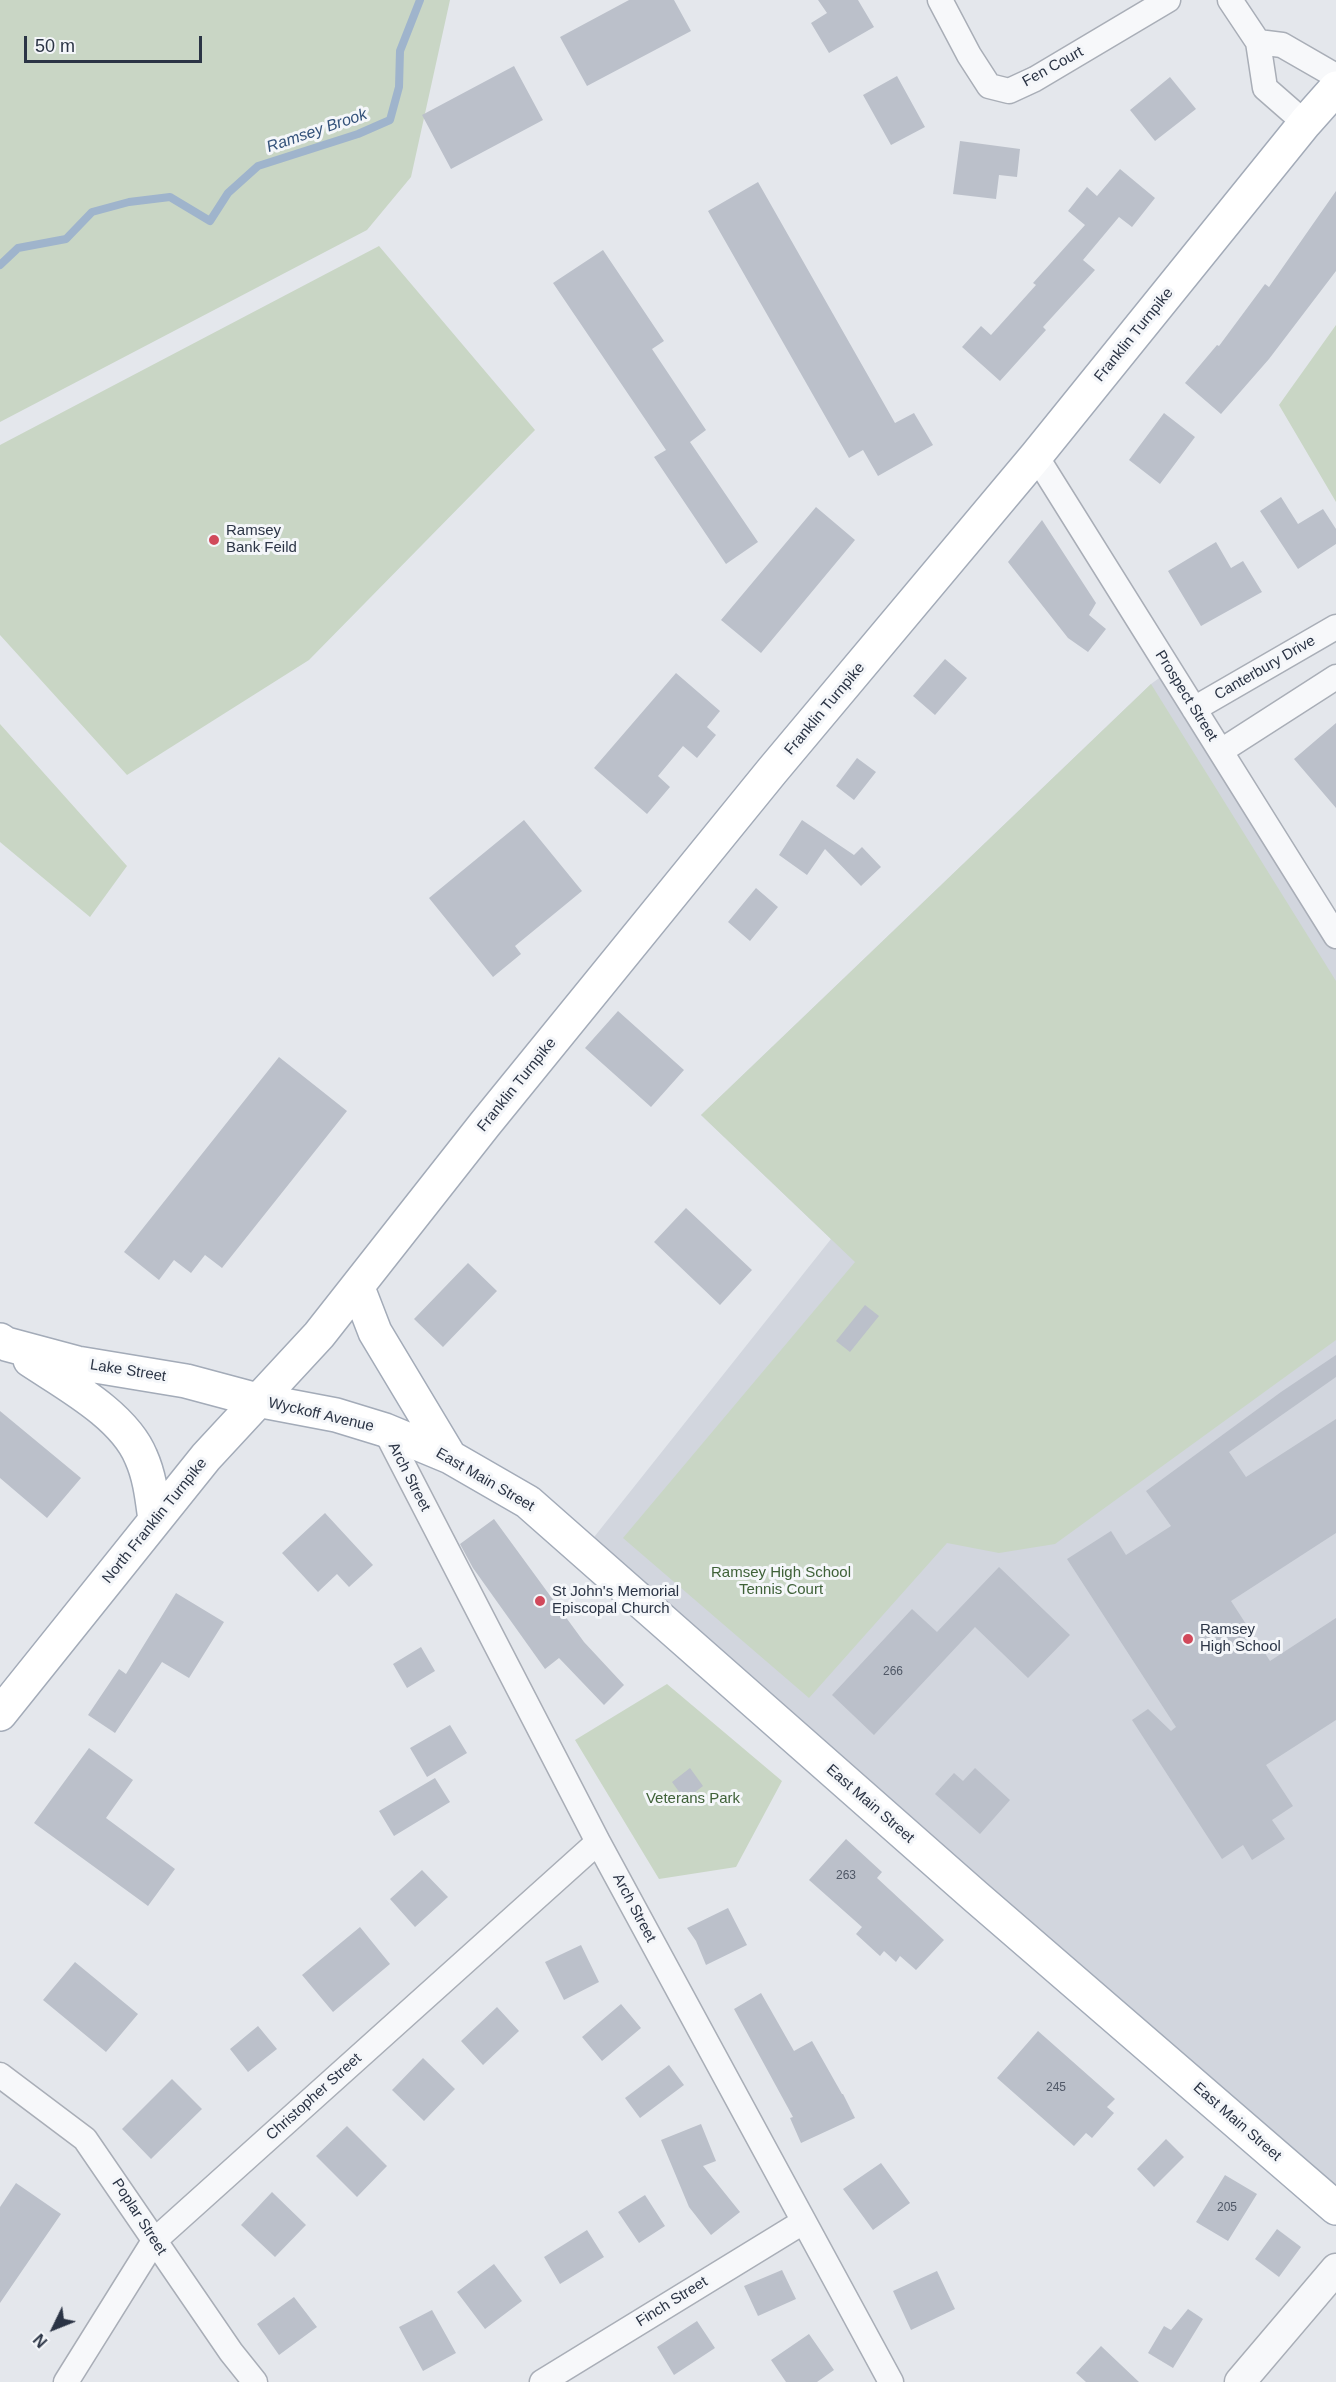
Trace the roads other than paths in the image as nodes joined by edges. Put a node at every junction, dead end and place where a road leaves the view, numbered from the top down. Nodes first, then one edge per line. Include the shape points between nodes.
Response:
1 (940, 0) edge
2 (1168, 0) edge
3 (1230, 0) edge
4 (1258, 42) junction
5 (1336, 76) edge
6 (1336, 88) edge
7 (1305, 123) junction
8 (1036, 456) junction
9 (1336, 627) edge
10 (1336, 677) edge
11 (1194, 709) junction
12 (1221, 751) junction
13 (1336, 936) edge
14 (358, 1288) junction
15 (319, 1335) joint
16 (3, 1342) edge
17 (257, 1400) junction
18 (385, 1430) junction
19 (450, 1457) junction
20 (155, 1520) junction
21 (0, 1714) edge
22 (598, 1842) junction
23 (0, 2075) edge
24 (1336, 2208) edge
25 (803, 2222) junction
26 (154, 2241) junction
27 (1336, 2269) edge
28 (66, 2382) edge
29 (255, 2382) edge
30 (542, 2382) edge
31 (891, 2382) edge
32 (1240, 2382) edge

1 - 2 street, Fen Court via 990,86 1010,91
3 - 4 street
4 - 5 street via 1282,45
4 - 7 street via 1265,88
6 - 7 main road, Franklin Turnpike
7 - 8 main road, Franklin Turnpike
8 - 11 street, Prospect Street
8 - 14 main road, Franklin Turnpike via 772,771 485,1124
9 - 11 street, Canterbury Drive
10 - 12 street
11 - 12 street, Prospect Street
12 - 13 street, Prospect Street
14 - 15 main road, Franklin Turnpike
14 - 19 main road via 375,1332
15 - 17 main road, North Franklin Turnpike
16 - 17 main road, Lake Street via 77,1363 186,1381
16 - 20 main road via 81,1394 129,1437 150,1482
17 - 18 main road, Wyckoff Avenue via 336,1415
17 - 20 main road, North Franklin Turnpike
18 - 19 main road, East Main Street
18 - 22 street, Arch Street
19 - 24 main road, East Main Street via 528,1502
20 - 21 main road, North Franklin Turnpike
22 - 25 street, Arch Street
22 - 26 street, Christopher Street
23 - 26 street, Poplar Street via 85,2139
25 - 30 street, Finch Street
25 - 31 street, Arch Street
26 - 28 street, Christopher Street
26 - 29 street, Poplar Street
27 - 32 street

